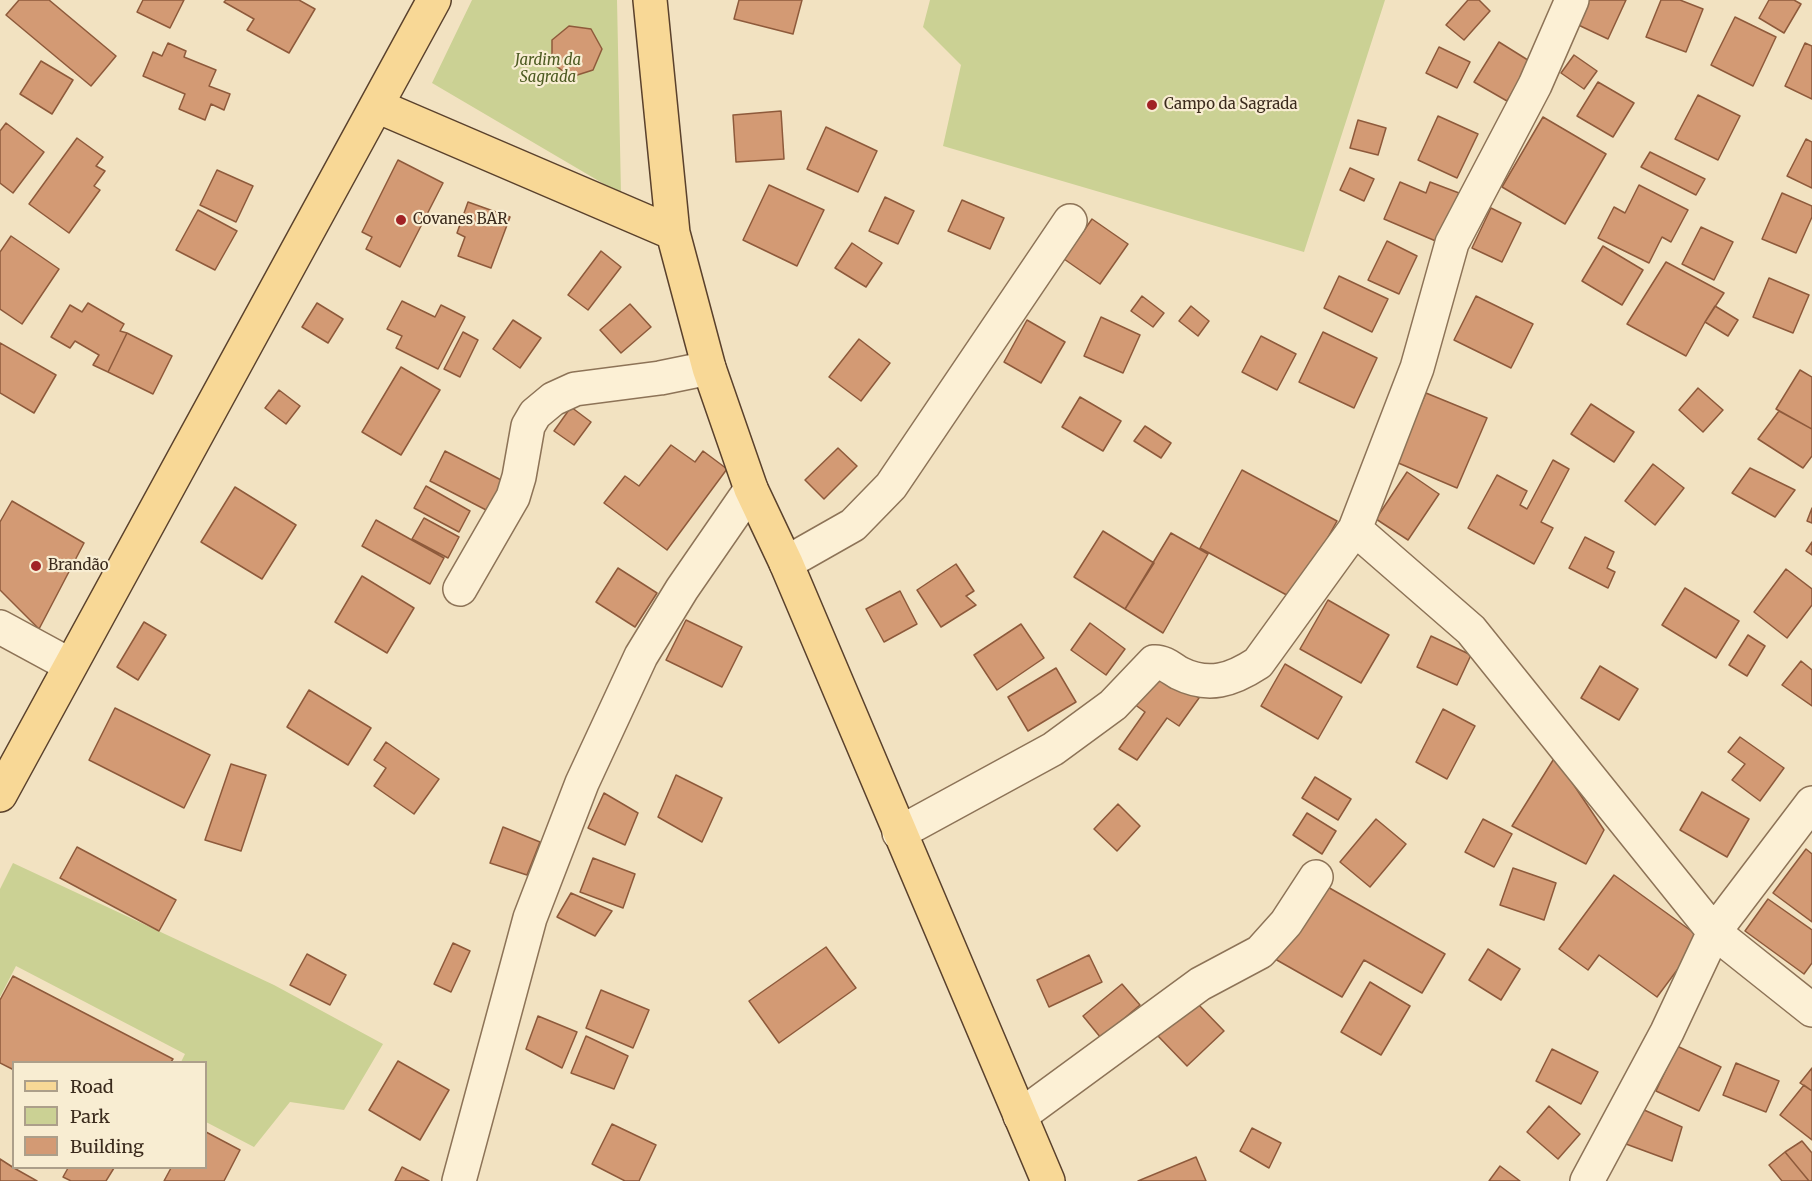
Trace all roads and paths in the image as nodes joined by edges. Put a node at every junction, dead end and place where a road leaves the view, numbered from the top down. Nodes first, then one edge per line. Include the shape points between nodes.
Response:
1 (434, 0) edge
2 (650, 0) edge
3 (1572, 0) edge
4 (376, 106) junction
5 (1070, 221) dead end
6 (673, 233) junction
7 (709, 368) junction
8 (751, 489) junction
9 (1355, 529) junction
10 (786, 563) junction
11 (460, 589) dead end
12 (0, 627) edge
13 (70, 665) junction
14 (0, 795) edge
15 (1812, 803) edge
16 (899, 833) junction
17 (1316, 877) dead end
18 (1714, 932) junction
19 (1812, 1010) edge
20 (1020, 1116) junction
21 (459, 1181) edge
22 (1048, 1181) edge
23 (1587, 1181) edge

1 - 4 main road
2 - 6 main road
3 - 9 street via 1535,85 1452,243 1417,368
4 - 6 main road
4 - 13 main road
5 - 10 street via 891,486 853,525
6 - 7 main road
7 - 8 main road
7 - 11 street via 575,389 553,399 536,414 528,426 513,497
8 - 10 main road
8 - 21 street via 641,656 582,783 530,918
9 - 16 street via 1258,663 1227,679 1210,681 1194,680 1154,662 1113,705 1053,749
9 - 18 street via 1471,630
10 - 16 main road
12 - 13 street
13 - 14 main road
15 - 18 street
16 - 20 main road
17 - 20 street via 1260,952 1200,984
18 - 19 street
18 - 23 street
20 - 22 main road

